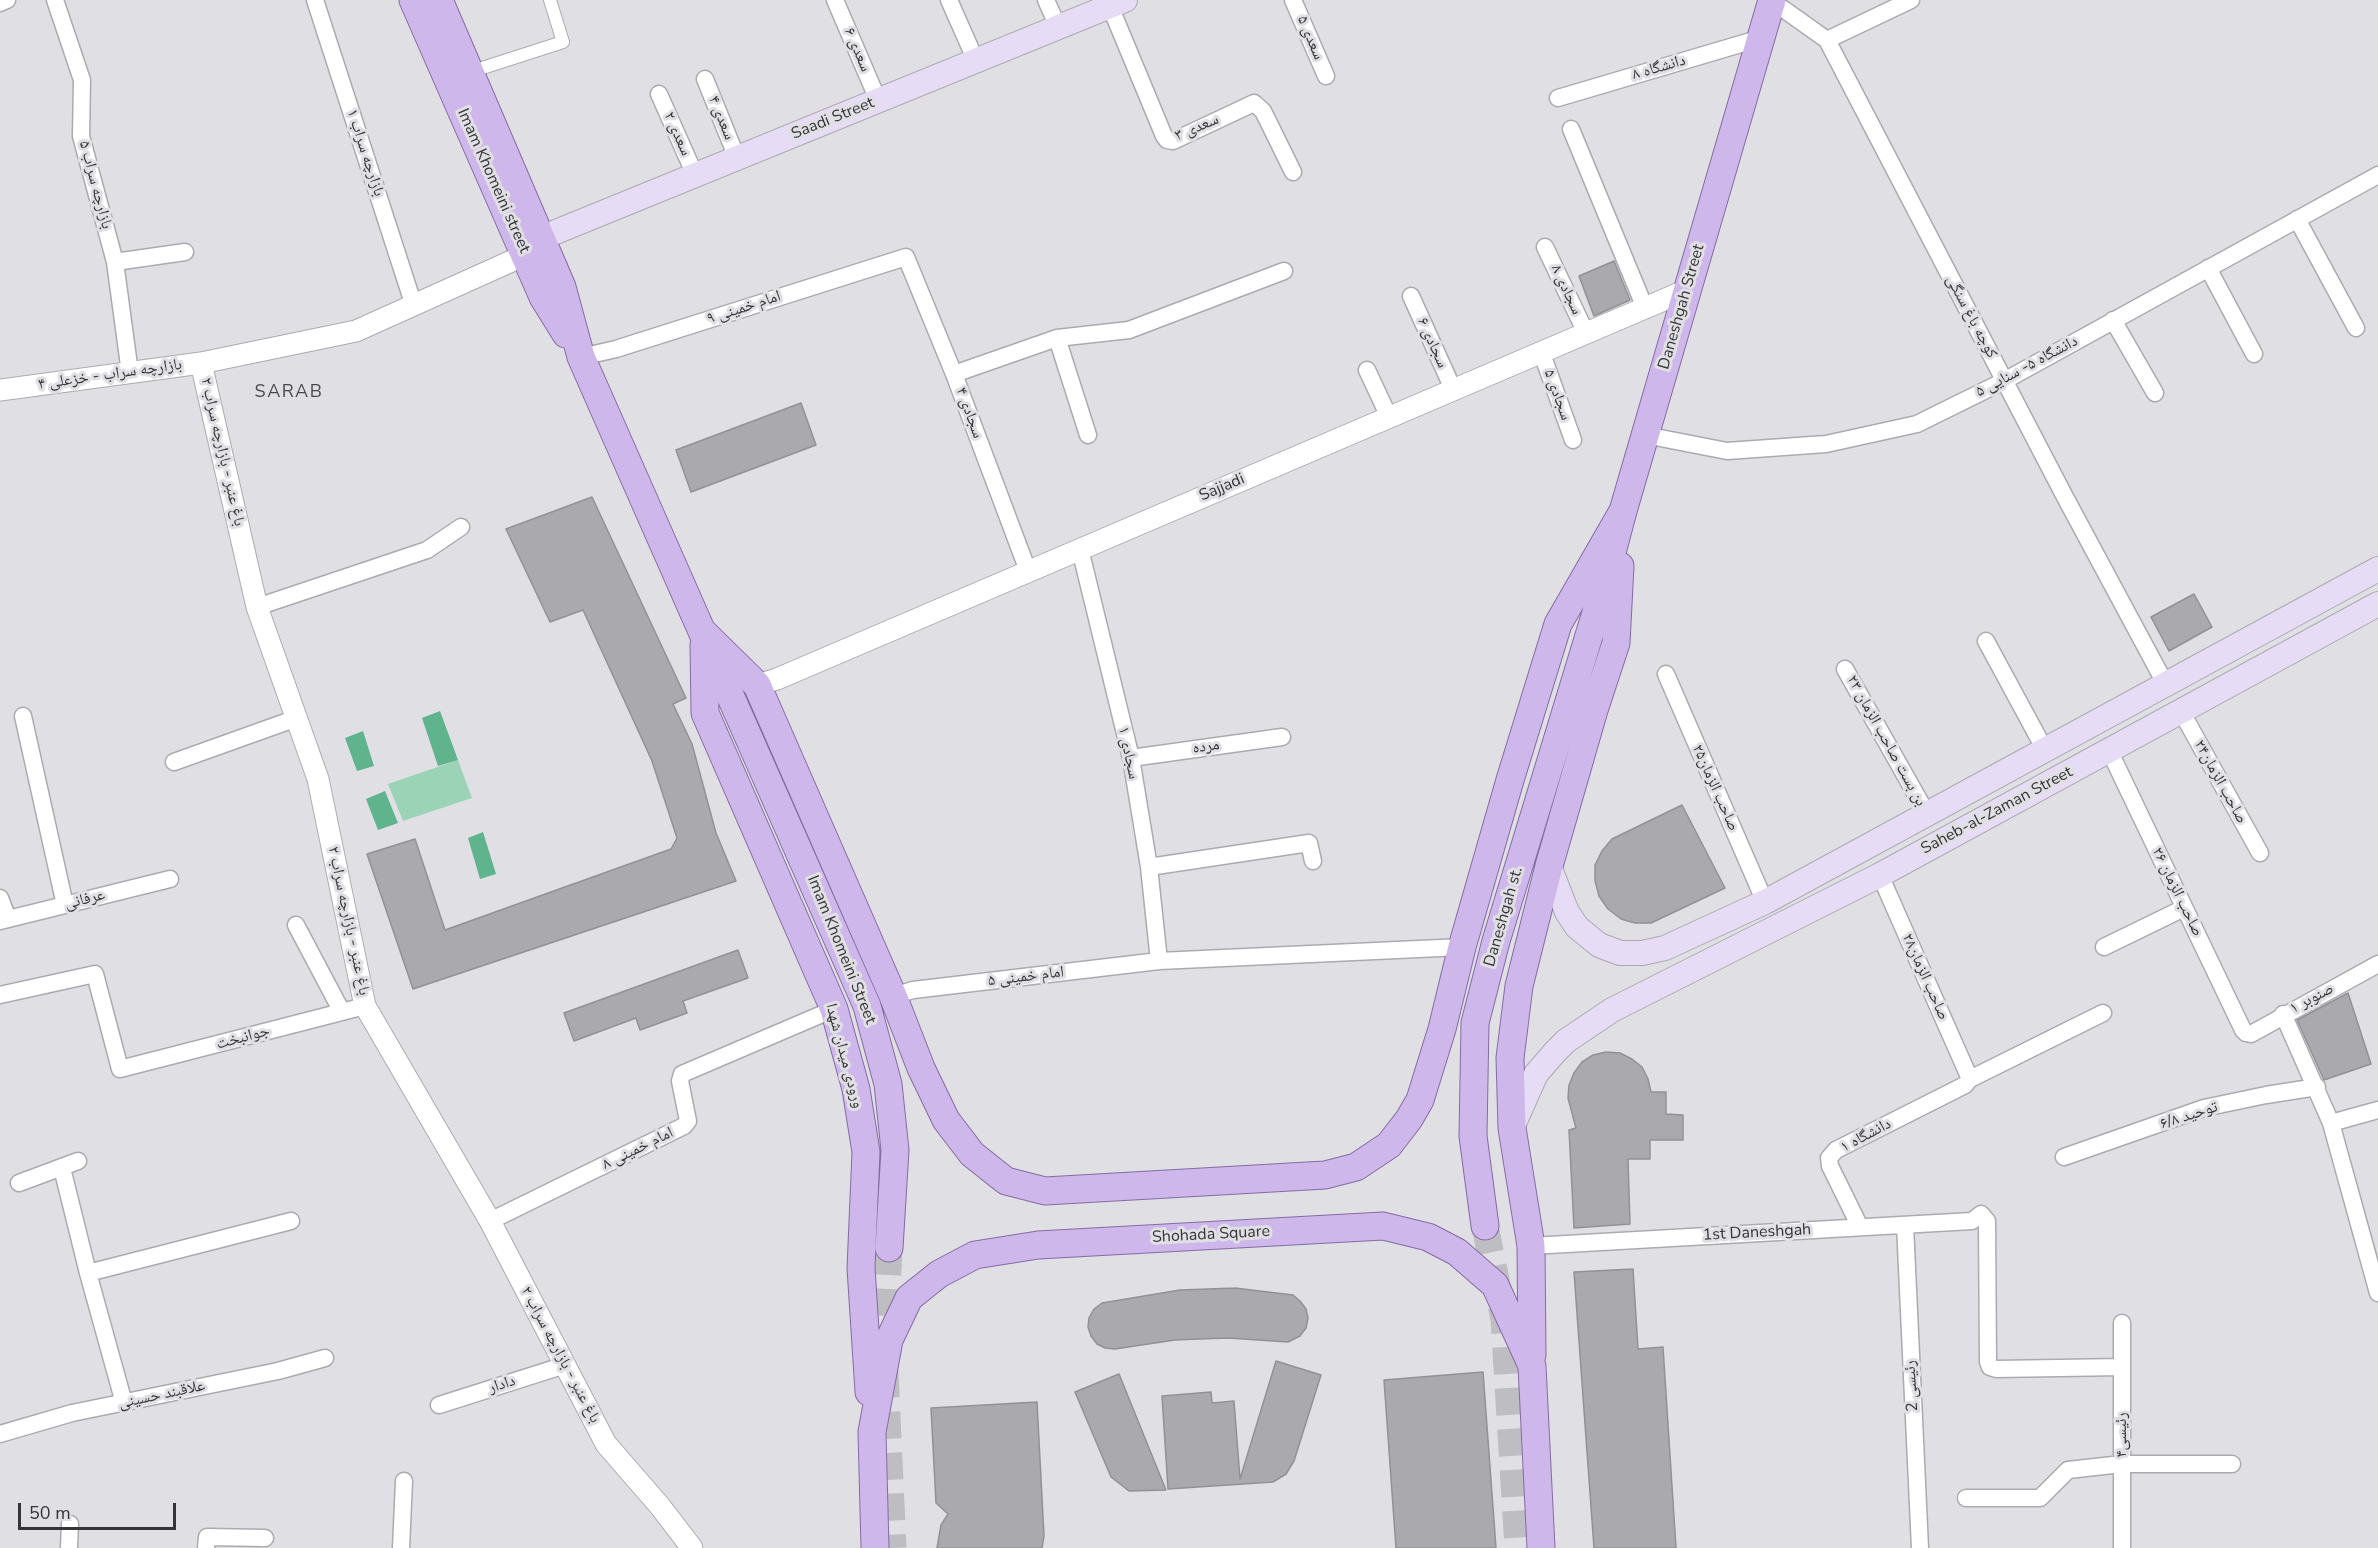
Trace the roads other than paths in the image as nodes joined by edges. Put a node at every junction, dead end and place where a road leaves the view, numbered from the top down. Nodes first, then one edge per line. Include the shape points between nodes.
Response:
1 (7, 0) edge
2 (55, 0) edge
3 (315, 0) edge
4 (413, 0) edge
5 (440, 0) edge
6 (550, 0) edge
7 (836, 0) edge
8 (949, 0) edge
9 (1046, 0) edge
10 (1293, 0) edge
11 (1911, 0) edge
12 (1772, 1) edge
13 (0, 3) edge
14 (1117, 3) edge
15 (1058, 27) junction
16 (1761, 38) junction
17 (1827, 40) junction
18 (976, 61) junction
19 (470, 72) junction
20 (1326, 76) dead end
21 (705, 79) dead end
22 (659, 94) dead end
23 (1558, 98) dead end
24 (878, 100) junction
25 (1571, 129) dead end
26 (737, 158) junction
27 (1293, 172) dead end
28 (695, 175) junction
29 (2378, 175) edge
30 (2297, 219) junction
31 (533, 246) junction
32 (1545, 247) dead end
33 (185, 252) dead end
34 (906, 257) joint
35 (115, 262) junction
36 (2208, 268) junction
37 (1284, 271) dead end
38 (1687, 290) junction
39 (1411, 296) dead end
40 (414, 306) junction
41 (1645, 308) junction
42 (2113, 320) junction
43 (2356, 328) dead end
44 (1586, 333) junction
45 (1057, 338) junction
46 (1542, 351) junction
47 (2254, 354) dead end
48 (582, 357) junction
49 (201, 363) junction
50 (1366, 370) dead end
51 (130, 373) junction
52 (954, 374) junction
53 (2004, 381) junction
54 (1453, 389) junction
55 (0, 390) edge
56 (2155, 393) dead end
57 (1389, 417) junction
58 (1088, 435) dead end
59 (1645, 435) junction
60 (1574, 440) dead end
61 (1623, 511) junction
62 (461, 527) dead end
63 (1080, 549) junction
64 (2378, 569) edge
65 (1028, 571) junction
66 (2378, 604) edge
67 (257, 607) junction
68 (1595, 616) joint
69 (703, 632) junction
70 (1986, 641) dead end
71 (1845, 669) dead end
72 (1666, 674) dead end
73 (2166, 684) junction
74 (757, 685) junction
75 (734, 702) joint
76 (2181, 711) junction
77 (23, 716) dead end
78 (297, 718) junction
79 (1281, 736) dead end
80 (2045, 750) junction
81 (2109, 750) junction
82 (1131, 758) junction
83 (174, 762) dead end
84 (1927, 814) junction
85 (2260, 853) dead end
86 (1313, 861) dead end
87 (1549, 866) junction
88 (1149, 867) junction
89 (1880, 875) junction
90 (170, 879) dead end
91 (0, 898) edge
92 (1765, 902) junction
93 (65, 905) junction
94 (2184, 908) junction
95 (4, 920) edge
96 (296, 925) dead end
97 (1462, 947) junction
98 (2104, 947) dead end
99 (1159, 961) junction
100 (2378, 964) edge
101 (0, 994) edge
102 (893, 996) junction
103 (366, 1005) junction
104 (834, 1009) junction
105 (342, 1012) junction
106 (2103, 1013) dead end
107 (2283, 1014) junction
108 (2246, 1033) joint
109 (1970, 1079) junction
110 (2317, 1087) junction
111 (2378, 1110) edge
112 (2331, 1123) junction
113 (1512, 1128) junction
114 (2064, 1157) dead end
115 (19, 1183) dead end
116 (291, 1221) dead end
117 (490, 1221) junction
118 (1905, 1224) junction
119 (1485, 1226) tunnel mouth
120 (1860, 1227) junction
121 (1531, 1246) junction
122 (889, 1248) tunnel mouth
123 (88, 1273) junction
124 (2378, 1293) edge
125 (2122, 1323) dead end
126 (325, 1358) dead end
127 (565, 1365) junction
128 (1532, 1366) junction
129 (2122, 1367) junction
130 (124, 1403) junction
131 (440, 1405) dead end
132 (872, 1432) junction
133 (0, 1434) edge
134 (2122, 1464) junction
135 (2232, 1464) dead end
136 (404, 1480) dead end
137 (1966, 1498) dead end
138 (70, 1524) dead end
139 (265, 1538) dead end
140 (206, 1542) edge
141 (69, 1548) edge
142 (401, 1548) edge
143 (692, 1548) edge
144 (875, 1548) edge
145 (1541, 1548) edge
146 (1920, 1548) edge
147 (2122, 1548) edge

1 - 13 street
2 - 35 street, بازارچه سراب ۵ via 82,80 81,136
3 - 40 street, بازارچه سراب ۱
4 - 31 main road, Imam Khomeini street
5 - 19 main road, Imam Khomeini street
6 - 19 street via 563,42
7 - 24 street, سعدی ۶
8 - 18 street
9 - 15 street
10 - 20 street, سعدی ۵
11 - 17 street
12 - 16 main road, Daneshgah Street
12 - 17 street, کوچه باغ سنگی
14 - 15 main road, Saadi Street
14 - 27 street, سعدی ۳ via 1167,140 1173,141 1254,103 1263,111
15 - 18 main road, Saadi Street
16 - 23 street, دانشگاه ۸
16 - 38 main road, Daneshgah Street
17 - 53 street, کوچه باغ سنگی
18 - 24 main road, Saadi Street
19 - 31 main road, Imam Khomeini street
21 - 26 street, سعدی ۴
22 - 28 street, سعدی ۲
24 - 26 main road, Saadi Street
25 - 41 street
26 - 28 main road, Saadi Street
28 - 31 main road, Saadi Street
29 - 30 street, دانشگاه ۵- سنایی ۵
30 - 36 street, دانشگاه ۵- سنایی ۵
30 - 43 street
31 - 40 street, بازارچه سراب - خزعلی ۴
31 - 48 main road, Imam Khomeini street via 562,287
32 - 44 street, سجادی ۸
33 - 35 street
34 - 48 street, امام خمینی ۹
34 - 52 street, سجادی ۴
35 - 51 street, بازارچه سراب ۵
36 - 42 street, دانشگاه ۵- سنایی ۵
36 - 47 street
37 - 45 street via 1129,330
38 - 41 street, Sajjadi
38 - 59 main road, Daneshgah Street
39 - 54 street, سجادی ۶
40 - 49 street, بازارچه سراب - خزعلی ۴ via 356,331
41 - 44 street, Sajjadi
42 - 53 street, دانشگاه ۵- سنایی ۵
42 - 56 street
44 - 46 street, Sajjadi
45 - 52 street
45 - 58 street
46 - 54 street, Sajjadi
46 - 60 street, سجادی ۵
48 - 69 main road, Imam Khomeini street
49 - 51 street, بازارچه سراب - خزعلی ۴
49 - 67 street, باغ عنبر - بازارچه سراب ۲
50 - 57 street
51 - 55 street, بازارچه سراب - خزعلی ۴
52 - 65 street, سجادی ۴
53 - 59 street, دانشگاه ۵- سنایی ۵ via 1917,424 1826,444 1727,451
53 - 73 street, کوچه باغ سنگی
54 - 57 street, Sajjadi
57 - 63 street, Sajjadi
59 - 61 main road, Daneshgah Street
61 - 68 main road, Daneshgah Street
61 - 87 main road via 1616,643
61 - 97 main road via 1558,624
62 - 67 street via 427,550
63 - 65 street, Sajjadi
63 - 82 street, سجادی ۱
64 - 73 main road
65 - 74 street, Sajjadi
66 - 76 main road, Saheb-al-Zaman Street
67 - 78 street, باغ عنبر - بازارچه سراب ۲
68 - 119 main road, Daneshgah st. via 1475,1023 1473,1136
69 - 74 main road
69 - 75 main road, Imam Khomeini street
69 - 104 main road, ورودی میدان شهدا via 705,713
70 - 80 street
71 - 84 street, بن بست صاحب الزمان ۲۳
72 - 92 street, صاحب الزمان۲۵
73 - 80 main road
74 - 102 main road
75 - 122 main road, Imam Khomeini Street via 867,1006 888,1084 895,1150
76 - 81 main road, Saheb-al-Zaman Street
76 - 85 street, صاحب الزمان۲۴
77 - 93 street
78 - 83 street
78 - 103 street, باغ عنبر - بازارچه سراب ۲ via 318,779
79 - 82 street, مرده
80 - 84 main road
81 - 89 main road, Saheb-al-Zaman Street
81 - 94 street, صاحب الزمان ۲۶
82 - 88 street, سجادی ۱
84 - 92 main road
86 - 88 street via 1309,843
87 - 92 main road via 1577,927 1599,945 1620,953 1665,948
87 - 113 main road via 1519,986 1510,1058
88 - 99 street, سجادی ۱
89 - 109 street, صاحب الزمان۲۸
89 - 113 main road, Saheb-al-Zaman Street via 1612,1010 1566,1041 1536,1074
90 - 93 street, عرفانی
91 - 95 street
93 - 95 street, عرفانی
94 - 98 street
94 - 108 street, صاحب الزمان ۲۶
96 - 105 street
97 - 99 street, امام خمینی ۵
97 - 102 main road via 1442,1029 1420,1100 1409,1119 1389,1145 1356,1167 1325,1175 1045,1191 1006,1181 972,1154 946,1120
99 - 102 street, امام خمینی ۵ via 913,990
100 - 107 street, صنوبر ۱
101 - 105 street, جوانبخت via 95,974 120,1070
103 - 105 street, جوانبخت
103 - 117 street, باغ عنبر - بازارچه سراب ۲
104 - 117 street, امام خمینی ۸ via 682,1074 688,1120 684,1126
104 - 132 main road, ورودی میدان شهدا via 856,1089 866,1152 861,1268
106 - 109 street
107 - 108 street, صنوبر ۱ via 2251,1034
107 - 110 street
109 - 120 street, دانشگاه ۱ via 1836,1150 1829,1158
110 - 112 street
110 - 114 street, توحید ۶/۸ via 2204,1108
111 - 112 street
112 - 124 street
113 - 121 main road
115 - 123 street via 70,1164
116 - 123 street
117 - 127 street, باغ عنبر - بازارچه سراب ۲
118 - 120 street, 1st Daneshgah
118 - 129 street, 1st Daneshgah via 1972,1221 1981,1214 1987,1221 1990,1367
118 - 146 street, رئیسی 2
120 - 121 street, 1st Daneshgah
121 - 128 main road
123 - 130 street
125 - 129 street, رئیسی۴
126 - 130 street, علاقبند حسینی
127 - 131 street, دادار
127 - 143 street, باغ عنبر - بازارچه سراب ۲ via 606,1444
128 - 132 main road, Shohada Square via 1495,1285 1457,1252 1428,1237 1383,1226 1038,1245 975,1255 939,1274 909,1298 889,1340
128 - 145 main road, Shohada Square
129 - 134 street, رئیسی۴
130 - 133 street, علاقبند حسینی
132 - 144 main road, Shohada Square
134 - 135 street
134 - 137 street via 2068,1470 2040,1498
134 - 147 street, رئیسی۴
136 - 142 street
138 - 141 street
139 - 140 street

